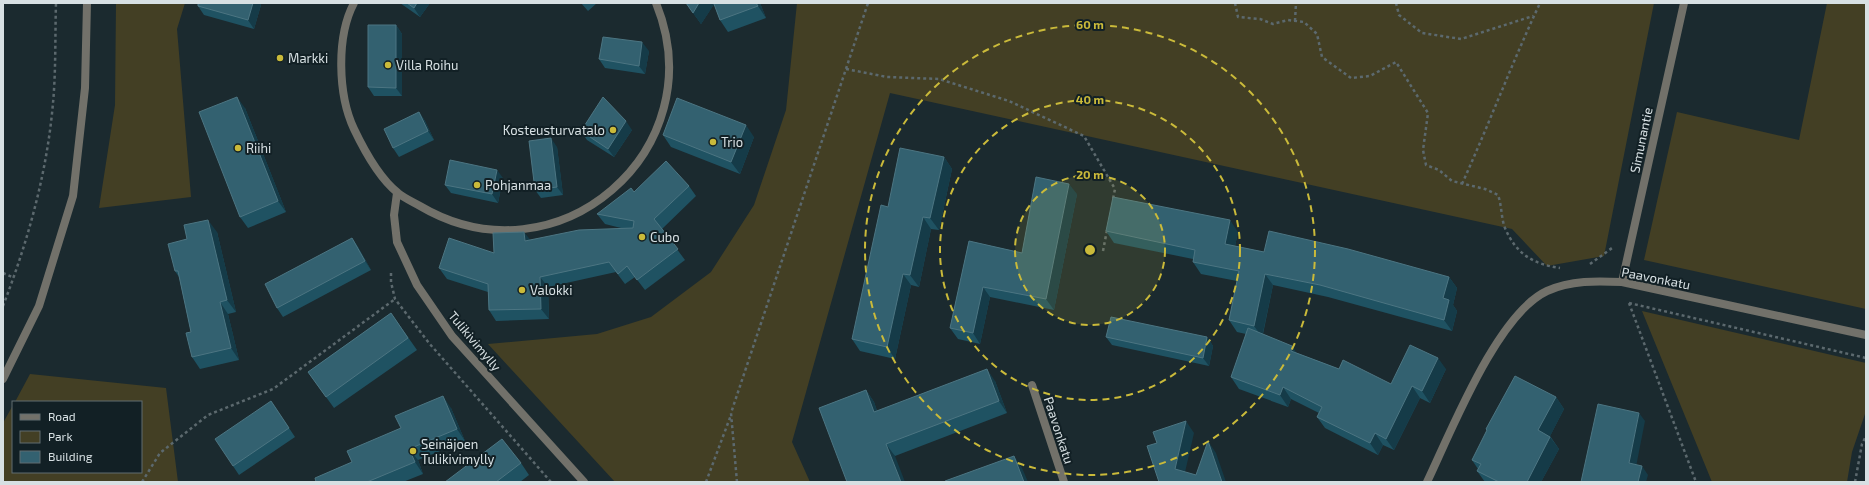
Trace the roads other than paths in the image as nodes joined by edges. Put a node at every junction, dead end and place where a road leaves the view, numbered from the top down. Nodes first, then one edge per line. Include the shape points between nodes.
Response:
1 (86, 3) edge
2 (354, 3) edge
3 (656, 3) edge
4 (1684, 3) edge
5 (397, 193) junction
6 (1622, 282) junction
7 (1866, 335) edge
8 (3, 379) edge
9 (1032, 385) dead end
10 (584, 482) edge
11 (1064, 482) edge
12 (1427, 482) edge

1 - 8 street via 85,88 73,196 39,306
2 - 5 street via 349,12 340,62 347,112 368,159
3 - 5 street via 664,23 670,64 665,105 651,143 635,166 627,177 596,204 560,222 519,230 478,229 439,218
4 - 6 street, Simunantie
5 - 10 street, Tulikivimylly via 394,215 397,242 417,285 452,336
6 - 7 street, Paavonkatu
6 - 12 street, Paavonkatu via 1582,281 1547,291 1522,309 1501,334
9 - 11 street, Paavonkatu

